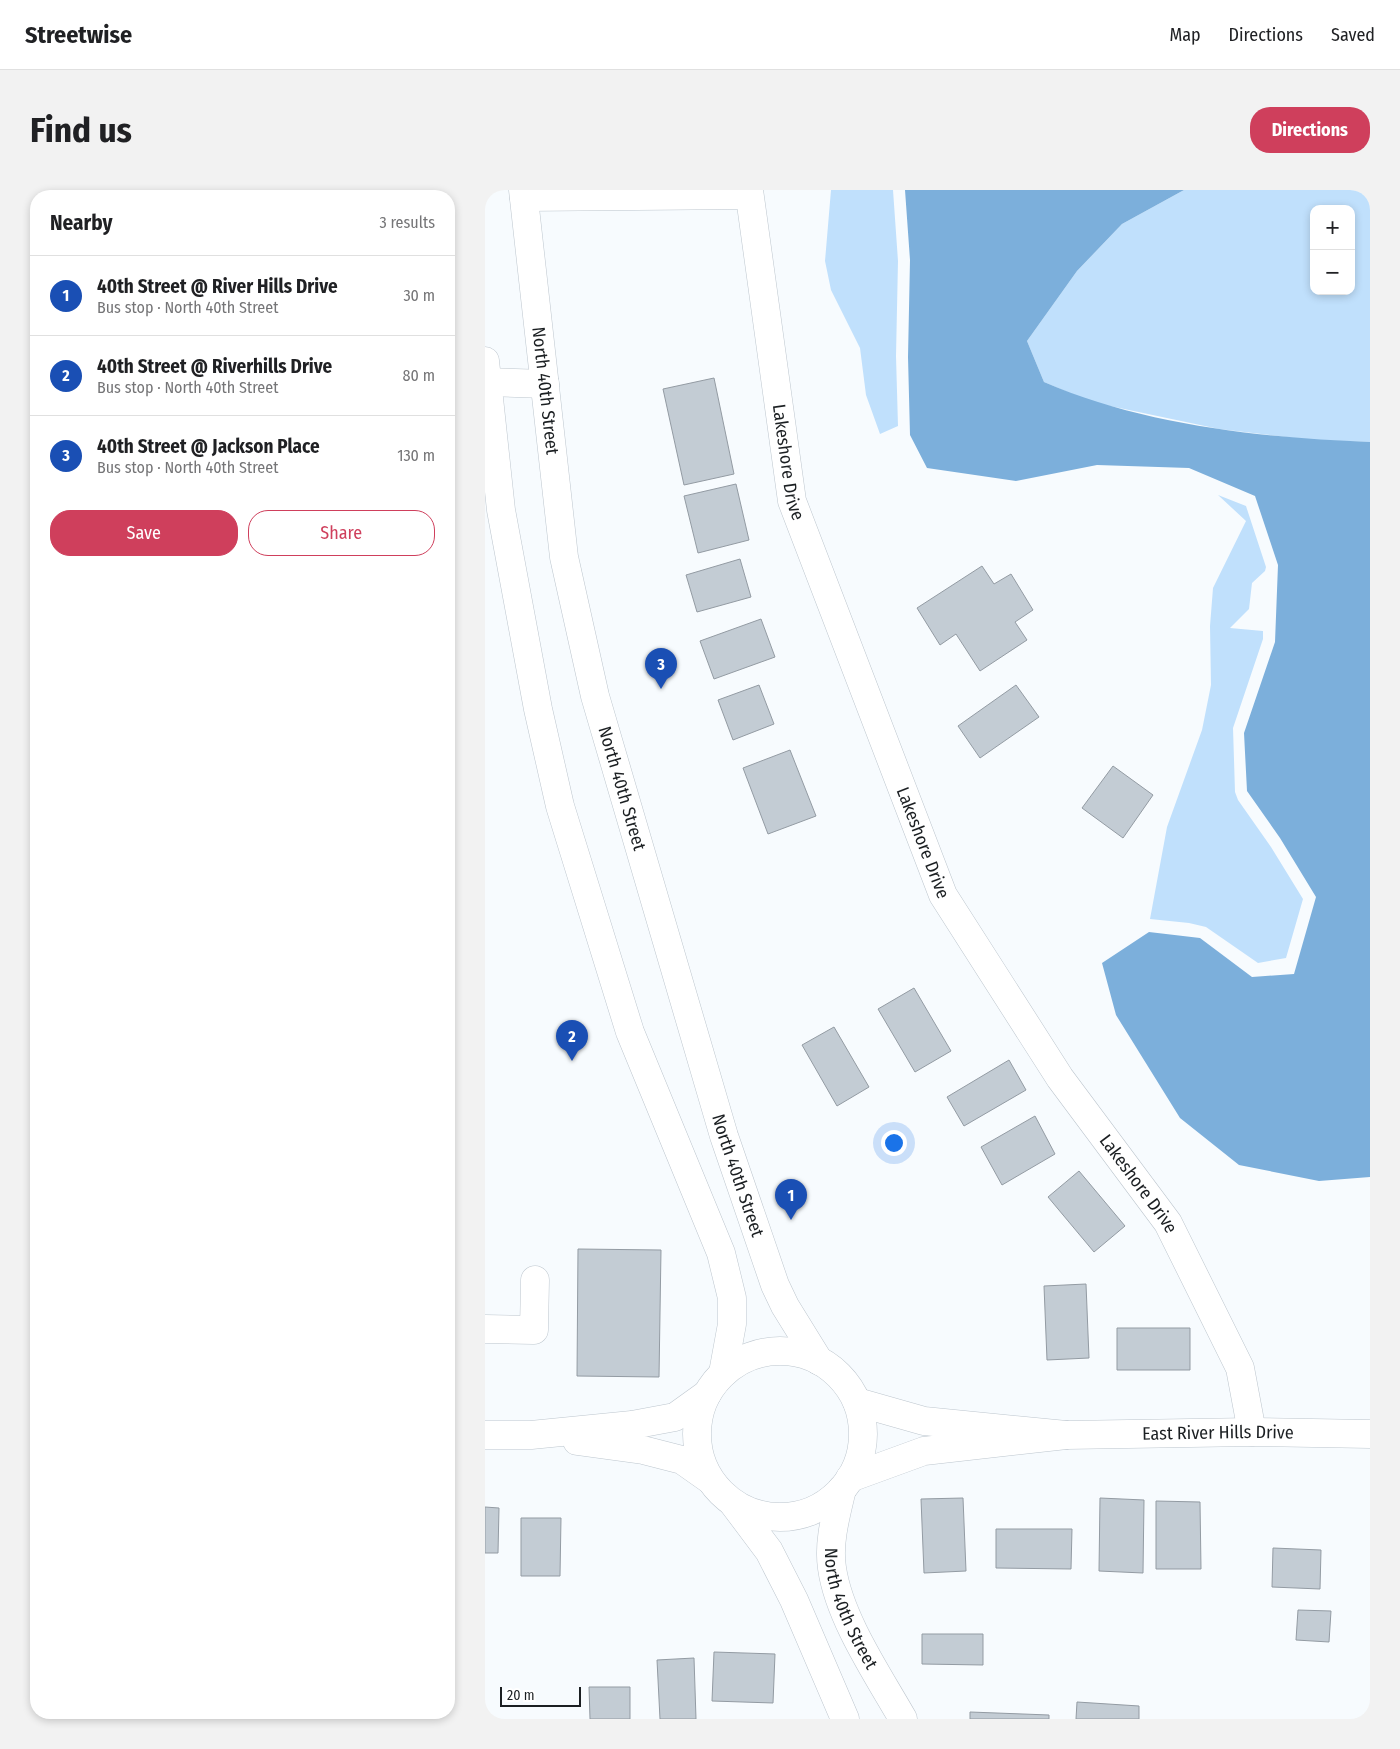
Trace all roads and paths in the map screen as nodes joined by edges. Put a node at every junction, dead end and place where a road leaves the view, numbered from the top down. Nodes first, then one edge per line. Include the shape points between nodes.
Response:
1 (749, 192) edge
2 (523, 194) edge
3 (486, 375) edge
4 (545, 384) junction
5 (535, 1280) dead end
6 (485, 1329) edge
7 (819, 1360) junction
8 (715, 1384) junction
9 (857, 1402) junction
10 (1252, 1432) junction
11 (531, 1434) junction
12 (1066, 1434) junction
13 (1370, 1434) edge
14 (485, 1435) edge
15 (709, 1479) junction
16 (846, 1484) junction
17 (733, 1503) junction
18 (845, 1719) edge
19 (903, 1719) edge

1 - 2 main road
1 - 10 main road, Lakeshore Drive via 792,501 943,895 1060,1078 1168,1223 1239,1368
2 - 4 main road, North 40th Street
3 - 4 main road
3 - 8 main road via 501,510 538,709 560,806 631,1032 721,1253 728,1280 732,1324
4 - 7 main road, North 40th Street via 564,557 595,696 724,1136 775,1285
5 - 6 main road via 534,1330
7 - 8 main road via 797,1352 773,1351 748,1357
7 - 9 main road via 837,1374
8 - 11 main road via 675,1417 632,1425
8 - 15 main road via 699,1413 696,1434
9 - 12 main road, East River Hills Drive via 924,1421
9 - 16 main road via 862,1443 855,1468
10 - 12 main road, East River Hills Drive
10 - 13 main road, East River Hills Drive
11 - 14 main road
11 - 15 main road via 638,1449 682,1460
12 - 16 main road, East River Hills Drive via 924,1451
15 - 17 main road
16 - 17 main road via 815,1509 789,1516 760,1514
16 - 19 main road, North 40th Street via 831,1542 832,1568 839,1601
17 - 18 main road via 769,1551 794,1600

